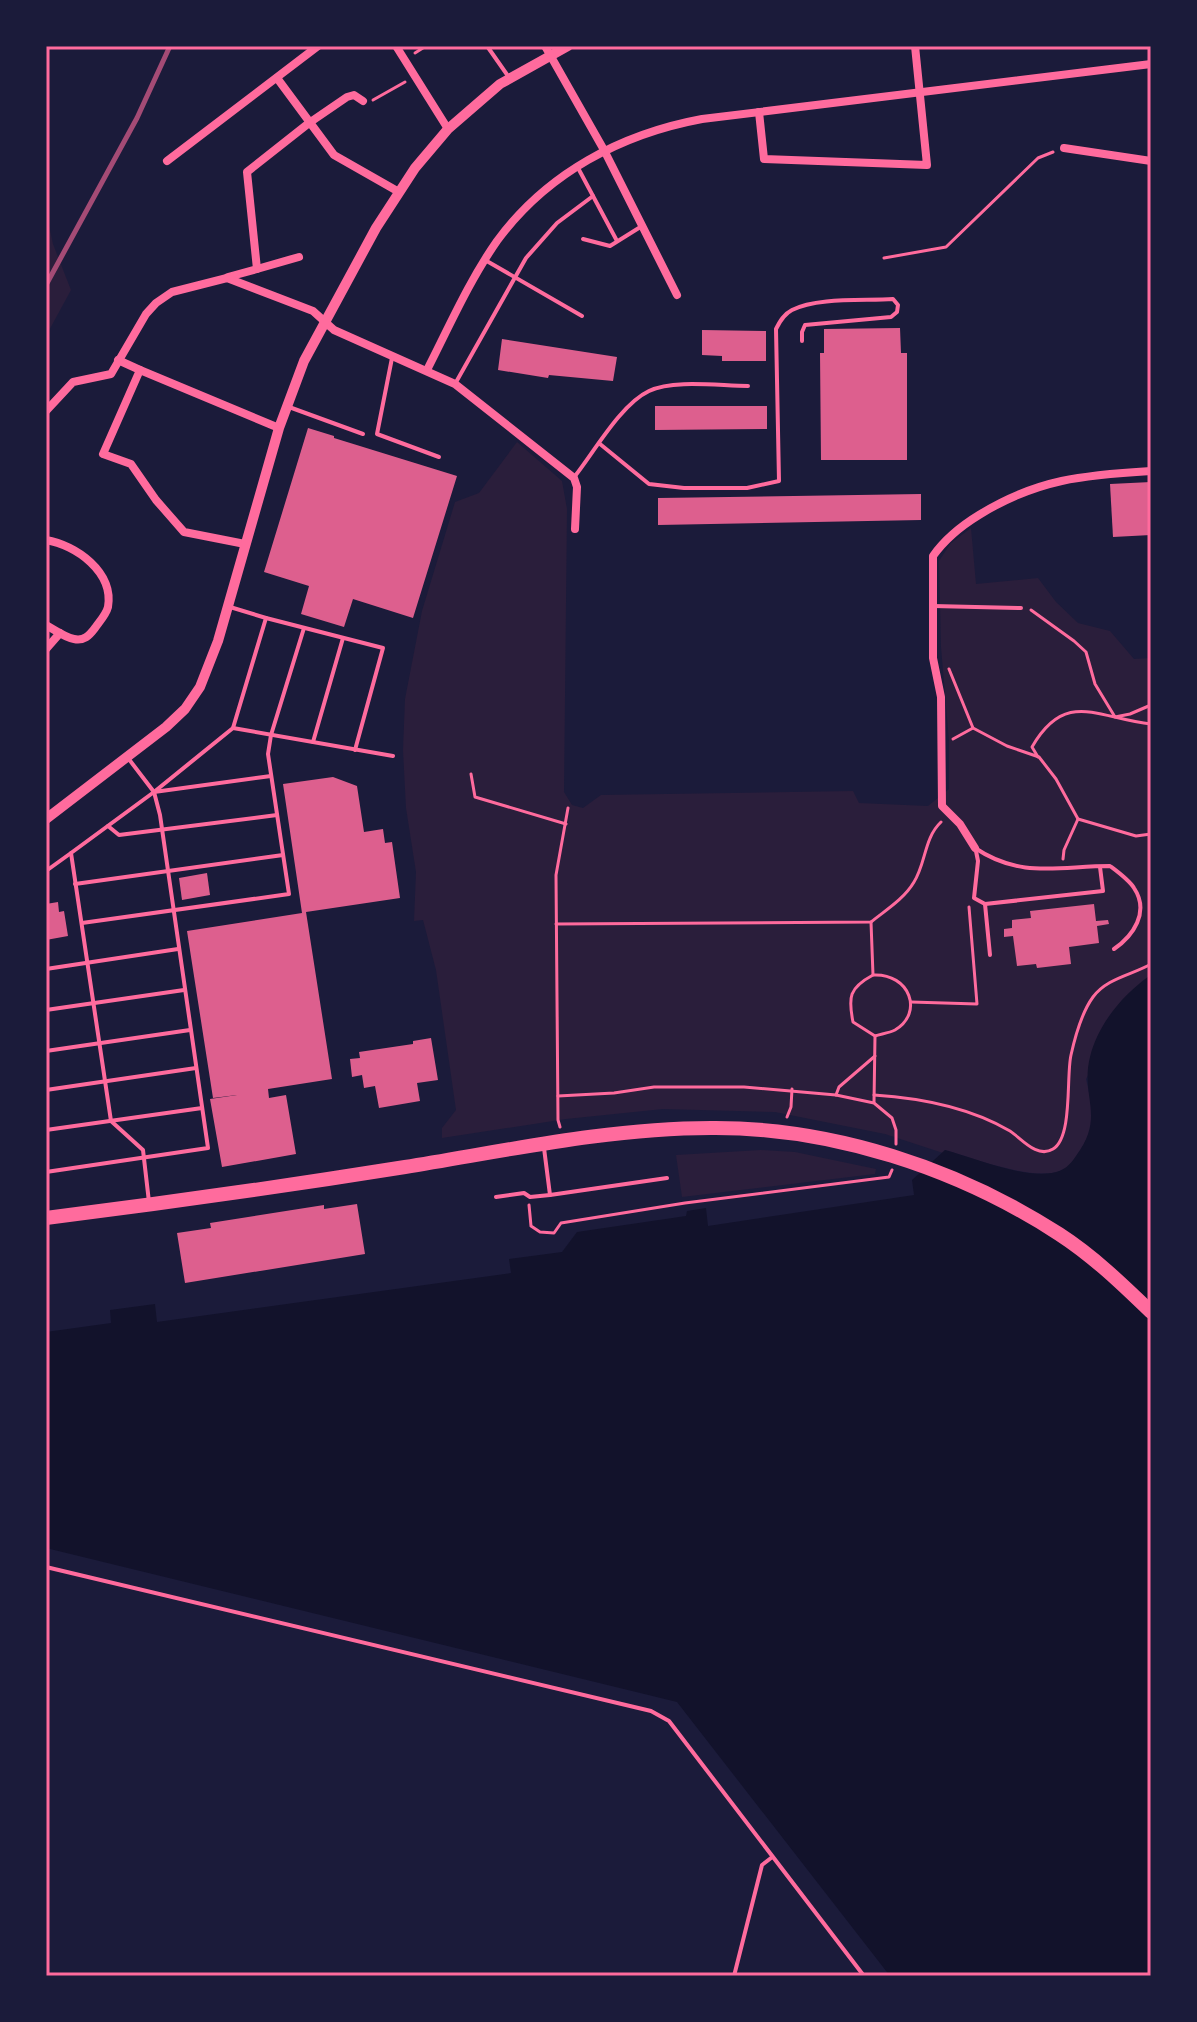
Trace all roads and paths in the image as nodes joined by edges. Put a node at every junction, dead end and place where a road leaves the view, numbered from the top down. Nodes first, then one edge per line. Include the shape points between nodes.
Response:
1 (318, 46) edge
2 (396, 46) edge
3 (487, 46) edge
4 (568, 46) edge
5 (915, 46) edge
6 (547, 50) edge
7 (1151, 64) edge
8 (415, 77) junction
9 (277, 78) junction
10 (509, 78) junction
11 (920, 92) junction
12 (363, 101) joint
13 (759, 112) junction
14 (309, 123) junction
15 (448, 129) junction
16 (1064, 148) joint
17 (604, 150) junction
18 (167, 161) dead end
19 (1151, 161) edge
20 (577, 166) junction
21 (399, 192) junction
22 (593, 196) junction
23 (642, 226) junction
24 (583, 239) dead end
25 (617, 241) junction
26 (299, 257) dead end
27 (884, 258) dead end
28 (485, 260) junction
29 (257, 269) junction
30 (514, 277) junction
31 (223, 278) junction
32 (677, 295) dead end
33 (582, 316) dead end
34 (324, 320) junction
35 (802, 341) dead end
36 (392, 355) junction
37 (118, 360) junction
38 (140, 370) junction
39 (427, 370) junction
40 (455, 384) junction
41 (748, 386) dead end
42 (287, 406) junction
43 (46, 411) edge
44 (279, 428) junction
45 (363, 434) dead end
46 (600, 444) junction
47 (439, 457) dead end
48 (1151, 471) edge
49 (574, 478) junction
50 (575, 529) dead end
51 (46, 540) edge
52 (245, 544) junction
53 (227, 606) junction
54 (933, 606) junction
55 (1021, 608) joint
56 (266, 618) junction
57 (46, 625) edge
58 (304, 628) junction
59 (60, 633) junction
60 (343, 638) junction
61 (46, 649) edge
62 (933, 658) junction
63 (1151, 705) edge
64 (1115, 717) junction
65 (1151, 724) edge
66 (233, 728) junction
67 (973, 728) junction
68 (271, 735) junction
69 (313, 742) junction
70 (943, 745) junction
71 (355, 750) junction
72 (393, 756) dead end
73 (127, 757) junction
74 (1039, 757) junction
75 (471, 774) dead end
76 (271, 776) junction
77 (154, 792) junction
78 (568, 808) dead end
79 (277, 815) junction
80 (952, 815) junction
81 (46, 819) edge
82 (1078, 819) junction
83 (566, 824) junction
84 (108, 826) junction
85 (162, 831) junction
86 (1151, 834) edge
87 (975, 848) junction
88 (71, 853) junction
89 (283, 855) junction
90 (1100, 866) junction
91 (1063, 867) junction
92 (46, 871) edge
93 (167, 872) junction
94 (75, 884) junction
95 (974, 898) junction
96 (985, 904) junction
97 (172, 911) junction
98 (871, 922) junction
99 (81, 924) junction
100 (556, 924) junction
101 (178, 949) junction
102 (1114, 949) dead end
103 (990, 955) dead end
104 (87, 963) junction
105 (1151, 964) edge
106 (46, 969) edge
107 (873, 975) junction
108 (184, 990) junction
109 (911, 1002) junction
110 (93, 1003) junction
111 (46, 1010) edge
112 (190, 1030) junction
113 (875, 1036) junction
114 (99, 1042) junction
115 (46, 1051) edge
116 (875, 1056) junction
117 (196, 1068) junction
118 (105, 1081) junction
119 (792, 1089) junction
120 (46, 1090) edge
121 (836, 1095) junction
122 (874, 1095) junction
123 (558, 1096) junction
124 (874, 1103) junction
125 (202, 1108) junction
126 (787, 1119) dead end
127 (111, 1121) junction
128 (560, 1127) dead end
129 (46, 1130) edge
130 (543, 1146) junction
131 (896, 1149) dead end
132 (144, 1159) junction
133 (895, 1165) dead end
134 (46, 1172) edge
135 (667, 1178) dead end
136 (550, 1195) junction
137 (496, 1197) dead end
138 (530, 1197) junction
139 (150, 1204) junction
140 (46, 1220) edge
141 (1151, 1312) edge
142 (46, 1567) edge
143 (771, 1858) junction
144 (734, 1976) edge
145 (864, 1976) edge

1 - 9 street
2 - 8 street
3 - 10 lane
4 - 6 street
5 - 11 street
6 - 10 street
6 - 17 street
7 - 11 street
8 - 12 path
8 - 15 street
9 - 14 street
9 - 18 street
10 - 15 street
11 - 13 street
11 - 13 street via 927,165 764,159
12 - 14 street via 347,97
13 - 17 street via 674,124
14 - 21 street via 334,155
14 - 29 street via 247,172
15 - 21 street
16 - 19 street
16 - 27 path via 1038,158 946,247
17 - 20 street
17 - 23 street
20 - 22 lane
20 - 28 street via 531,203
21 - 34 street
22 - 25 lane
22 - 30 lane via 548,232
23 - 25 lane
23 - 32 street
24 - 25 lane via 610,246
26 - 29 street
28 - 30 lane
28 - 39 street
29 - 31 street
30 - 33 lane
30 - 40 lane
31 - 34 street via 313,311
31 - 37 street via 165,295 146,314
34 - 36 street via 334,330
34 - 42 street
35 - 46 lane via 805,325 891,317 898,305 893,299 807,304 780,320 779,481 747,488 649,484
36 - 39 street
36 - 47 lane via 377,434
37 - 38 street
37 - 43 street via 111,374 73,382
38 - 44 street
38 - 52 street via 103,454 131,464 184,532
39 - 40 street
40 - 49 street
41 - 46 lane via 668,386 647,392
42 - 44 street
42 - 45 lane
44 - 52 street
46 - 49 lane
48 - 54 street via 1041,485 979,515 933,556
49 - 50 street
51 - 59 street via 63,543 92,564 108,597 106,613 89,636 74,639
52 - 53 street
53 - 56 lane
53 - 73 street via 200,687 185,709
54 - 55 lane
54 - 62 street
55 - 64 path via 1086,652 1095,684
56 - 58 lane
56 - 66 lane
57 - 59 street
58 - 60 lane
58 - 68 lane
59 - 61 street
60 - 69 lane
60 - 71 lane via 383,648
62 - 67 path via 948,668
62 - 70 street
63 - 64 path
64 - 65 path
64 - 74 path via 1083,709 1061,715 1032,747
66 - 68 lane
66 - 77 lane
67 - 70 path
67 - 74 path
68 - 69 lane
68 - 76 lane
69 - 71 lane
70 - 80 street via 942,806
71 - 72 lane
73 - 77 lane
73 - 81 street
74 - 82 path
75 - 83 path via 475,797
76 - 77 lane
76 - 79 lane
77 - 84 lane
77 - 85 lane
78 - 83 path
79 - 85 lane
79 - 89 lane
80 - 87 street
80 - 98 path via 937,824 915,881
82 - 86 path via 1136,836
82 - 91 path via 1064,850
83 - 100 path via 556,875
84 - 85 lane via 119,835
84 - 88 lane
85 - 93 lane
87 - 91 lane via 995,862 1020,868
87 - 95 lane
88 - 92 lane
88 - 94 lane
89 - 93 lane
89 - 97 lane via 289,894
90 - 91 lane
90 - 96 lane via 1103,891
90 - 102 lane via 1110,866 1136,890 1138,925
93 - 94 lane
93 - 97 lane
94 - 99 lane
95 - 96 lane
95 - 109 path via 968,910 977,1004
96 - 103 lane
97 - 99 lane
97 - 101 lane
98 - 100 path
98 - 107 path
99 - 104 lane
100 - 123 path
101 - 104 lane
101 - 108 lane
104 - 106 lane
104 - 110 lane
105 - 122 path via 1111,982 1094,995 1086,1010 1071,1056 1066,1120 1053,1149 1027,1146 1012,1132 967,1111
107 - 109 path via 886,974 903,984
107 - 113 path via 851,994 850,1006 853,1022
108 - 110 lane
108 - 112 lane
109 - 113 path via 906,1020 894,1031
110 - 111 lane
110 - 114 lane
112 - 114 lane
112 - 117 lane
113 - 116 path
114 - 115 lane
114 - 118 lane
116 - 121 path
116 - 122 path
117 - 118 lane
117 - 125 lane
118 - 120 lane
118 - 127 lane
119 - 121 path
119 - 123 path via 654,1087
119 - 126 path
121 - 124 path
122 - 124 path
123 - 128 path
124 - 131 path via 892,1118
125 - 127 lane
125 - 132 lane via 208,1148
127 - 129 lane
127 - 132 lane via 143,1150
130 - 136 lane
130 - 139 highway
130 - 141 highway via 712,1128 780,1133 881,1153 965,1183 1026,1214 1093,1259
132 - 134 lane
132 - 139 lane
133 - 138 path via 889,1177 561,1223 554,1233 531,1226
135 - 136 lane
136 - 138 lane
137 - 138 lane
139 - 140 highway
142 - 143 lane via 651,1711 669,1721
143 - 144 lane via 762,1865
143 - 145 lane

